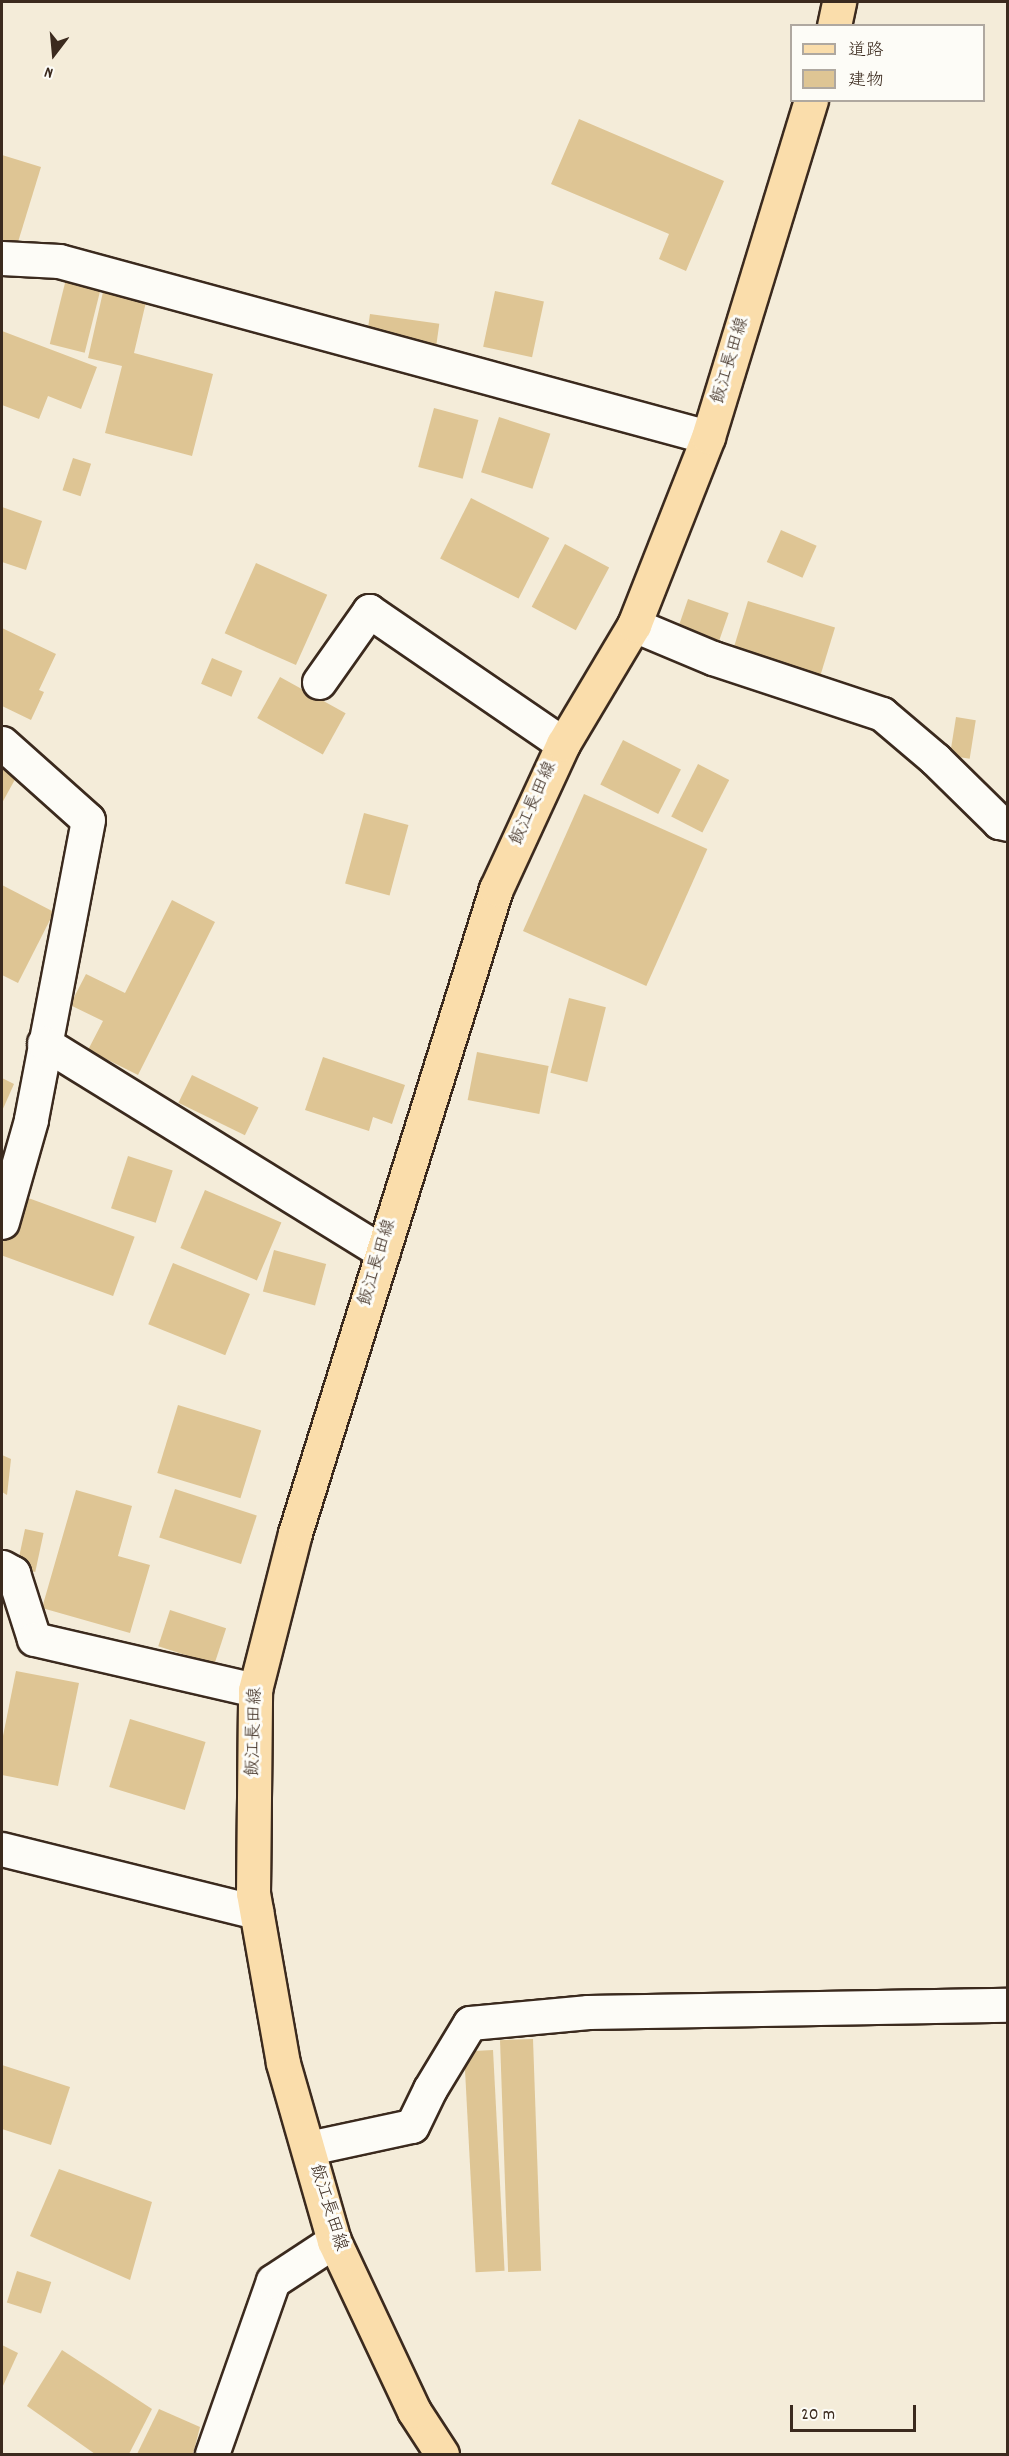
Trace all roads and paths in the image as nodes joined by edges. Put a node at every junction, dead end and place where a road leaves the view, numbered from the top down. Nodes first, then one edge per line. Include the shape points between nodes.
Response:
1 (839, 2) edge
2 (834, 24) edge
3 (810, 102) edge
4 (2, 258) edge
5 (708, 437) junction
6 (634, 625) junction
7 (318, 682) dead end
8 (2, 743) edge
9 (563, 744) junction
10 (1008, 824) edge
11 (44, 1043) junction
12 (2, 1222) edge
13 (383, 1251) junction
14 (2, 1567) edge
15 (255, 1690) junction
16 (2, 1849) edge
17 (256, 1912) junction
18 (1008, 2005) edge
19 (309, 2148) junction
20 (334, 2241) junction
21 (212, 2454) edge
22 (442, 2454) edge

1 - 2 main road
3 - 5 main road, 飯江長田線
4 - 5 street via 59,261
5 - 6 main road, 飯江長田線
6 - 9 main road, 飯江長田線
6 - 10 street via 770,677 882,714 999,822
7 - 9 street via 369,611
8 - 11 street via 88,820
9 - 13 main road, 飯江長田線 via 496,890
11 - 12 street via 31,1120
11 - 13 street
13 - 15 main road, 飯江長田線 via 295,1533
14 - 15 street via 13,1573 34,1639
15 - 17 main road, 飯江長田線
16 - 17 street
17 - 19 main road, 飯江長田線 via 283,2063
18 - 19 street via 588,2012 470,2023 412,2126
19 - 20 main road, 飯江長田線
20 - 21 street via 273,2281
20 - 22 main road, 飯江長田線 via 414,2411

